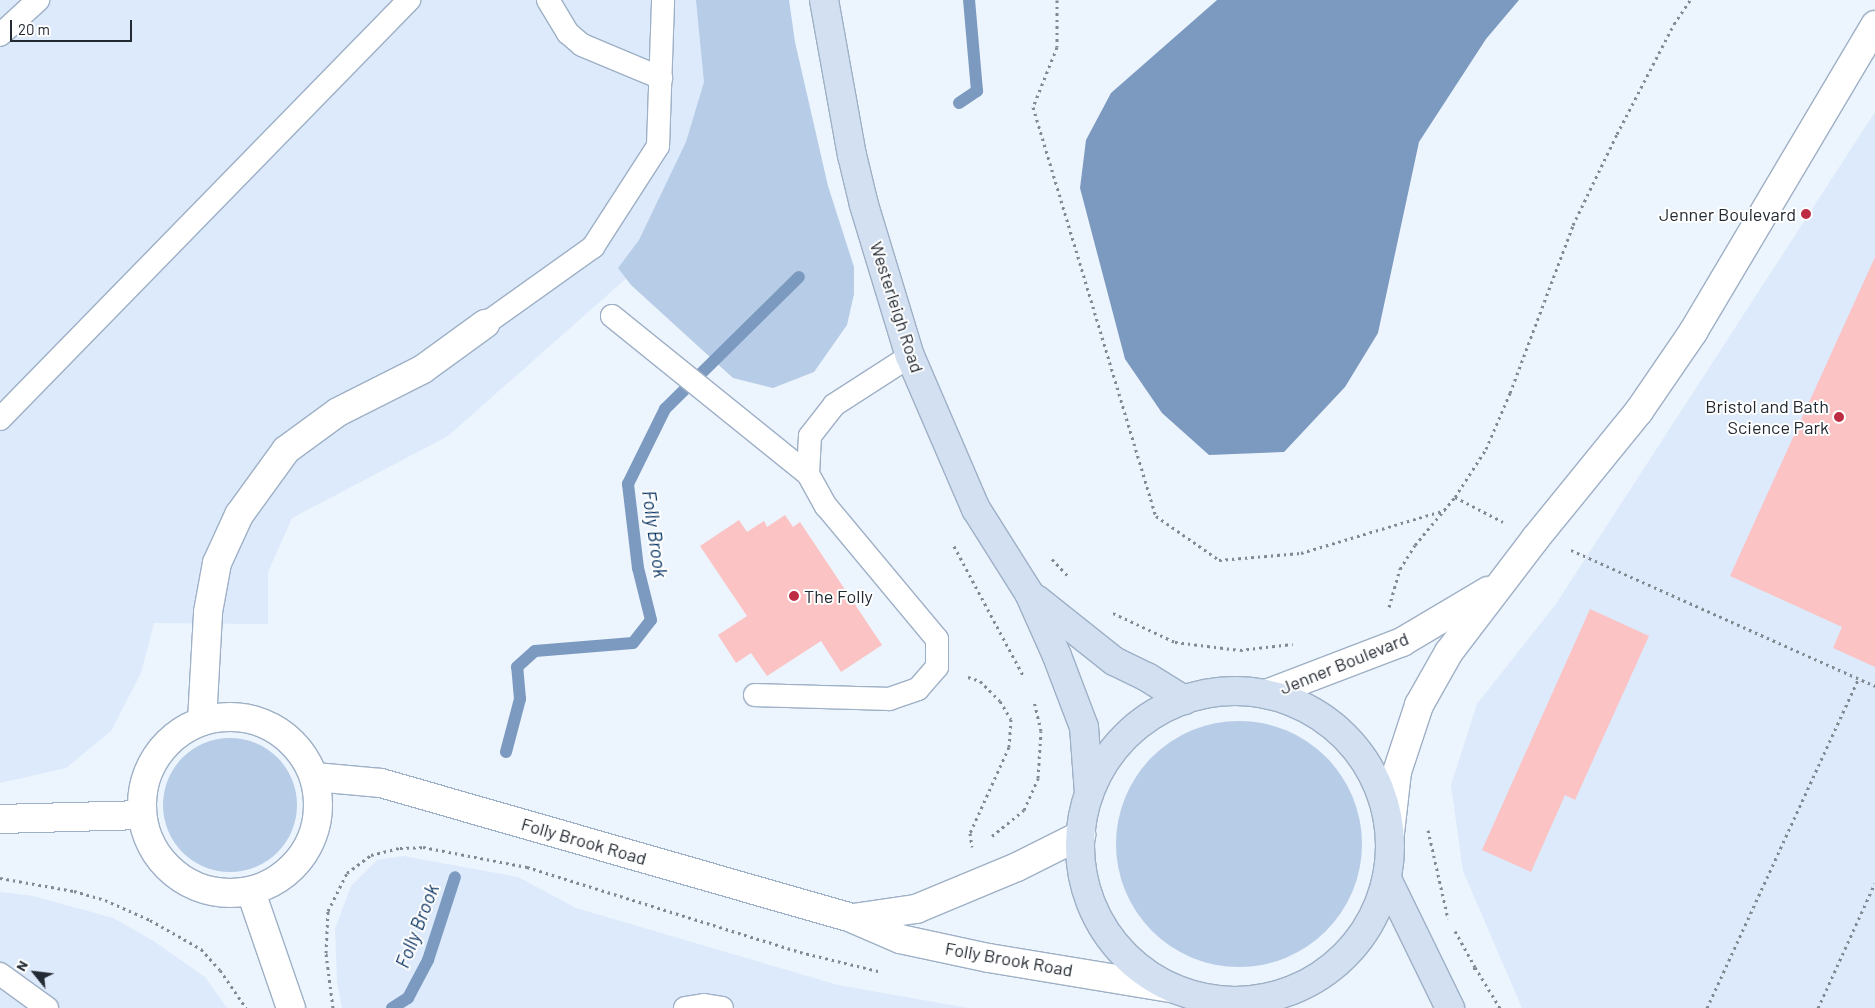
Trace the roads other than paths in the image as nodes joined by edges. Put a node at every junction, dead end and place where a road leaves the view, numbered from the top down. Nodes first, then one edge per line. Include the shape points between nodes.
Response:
1 (38, 0) edge
2 (409, 0) edge
3 (548, 0) edge
4 (663, 0) edge
5 (824, 0) edge
6 (1875, 25) edge
7 (0, 35) edge
8 (661, 78) junction
9 (612, 316) dead end
10 (485, 324) joint
11 (910, 356) junction
12 (0, 419) edge
13 (808, 474) junction
14 (1499, 584) junction
15 (1029, 593) junction
16 (1266, 694) junction
17 (756, 695) dead end
18 (1184, 700) junction
19 (202, 721) junction
20 (314, 777) junction
21 (1090, 794) junction
22 (142, 815) junction
23 (0, 819) edge
24 (1390, 832) junction
25 (1081, 835) junction
26 (1387, 879) junction
27 (251, 892) junction
28 (851, 918) junction
29 (0, 974) edge
30 (1170, 988) junction
31 (1266, 1004) edge
32 (1448, 1004) edge
33 (46, 1008) edge
34 (291, 1008) edge
35 (685, 1008) edge
36 (722, 1008) edge

1 - 7 lane
2 - 12 lane
3 - 8 lane via 568,33 582,45
4 - 8 lane
5 - 11 street, Westerleigh Road via 864,205
6 - 14 street, Jenner Boulevard via 1693,332 1639,411
8 - 10 lane via 658,146 593,247
9 - 13 lane
10 - 19 street via 423,369 338,412 286,450 239,515 217,563 208,612
11 - 13 lane via 834,405 810,436
11 - 15 street, Westerleigh Road via 976,508
13 - 17 lane via 826,506 937,639 937,667 918,689 888,699
14 - 16 street, Jenner Boulevard via 1402,642
14 - 24 street, Jenner Boulevard via 1449,652 1419,705 1397,772
15 - 18 street, Westerleigh Road via 1114,661 1148,676
15 - 21 street, Westerleigh Road via 1084,727
16 - 18 street via 1225,691
16 - 24 street via 1304,707 1337,728 1364,758 1382,794
18 - 21 street via 1144,721 1111,753
19 - 20 street via 232,716 264,723 280,731 303,754
19 - 22 street via 174,737 154,759 143,786
20 - 27 street via 319,808 315,831 295,866 270,885
20 - 28 street, Folly Brook Road via 381,783
21 - 25 street
22 - 23 street
22 - 27 street via 156,854 175,876 203,890 233,894
24 - 26 street
25 - 28 street, Folly Brook Road via 916,909
25 - 30 street via 1082,872 1093,908 1107,933 1138,968
26 - 31 street via 1370,923 1341,960 1302,987
26 - 32 street
27 - 34 street
28 - 30 street, Folly Brook Road via 909,941 989,958
29 - 33 lane
30 - 31 street via 1213,1000
35 - 36 lane via 704,1005

